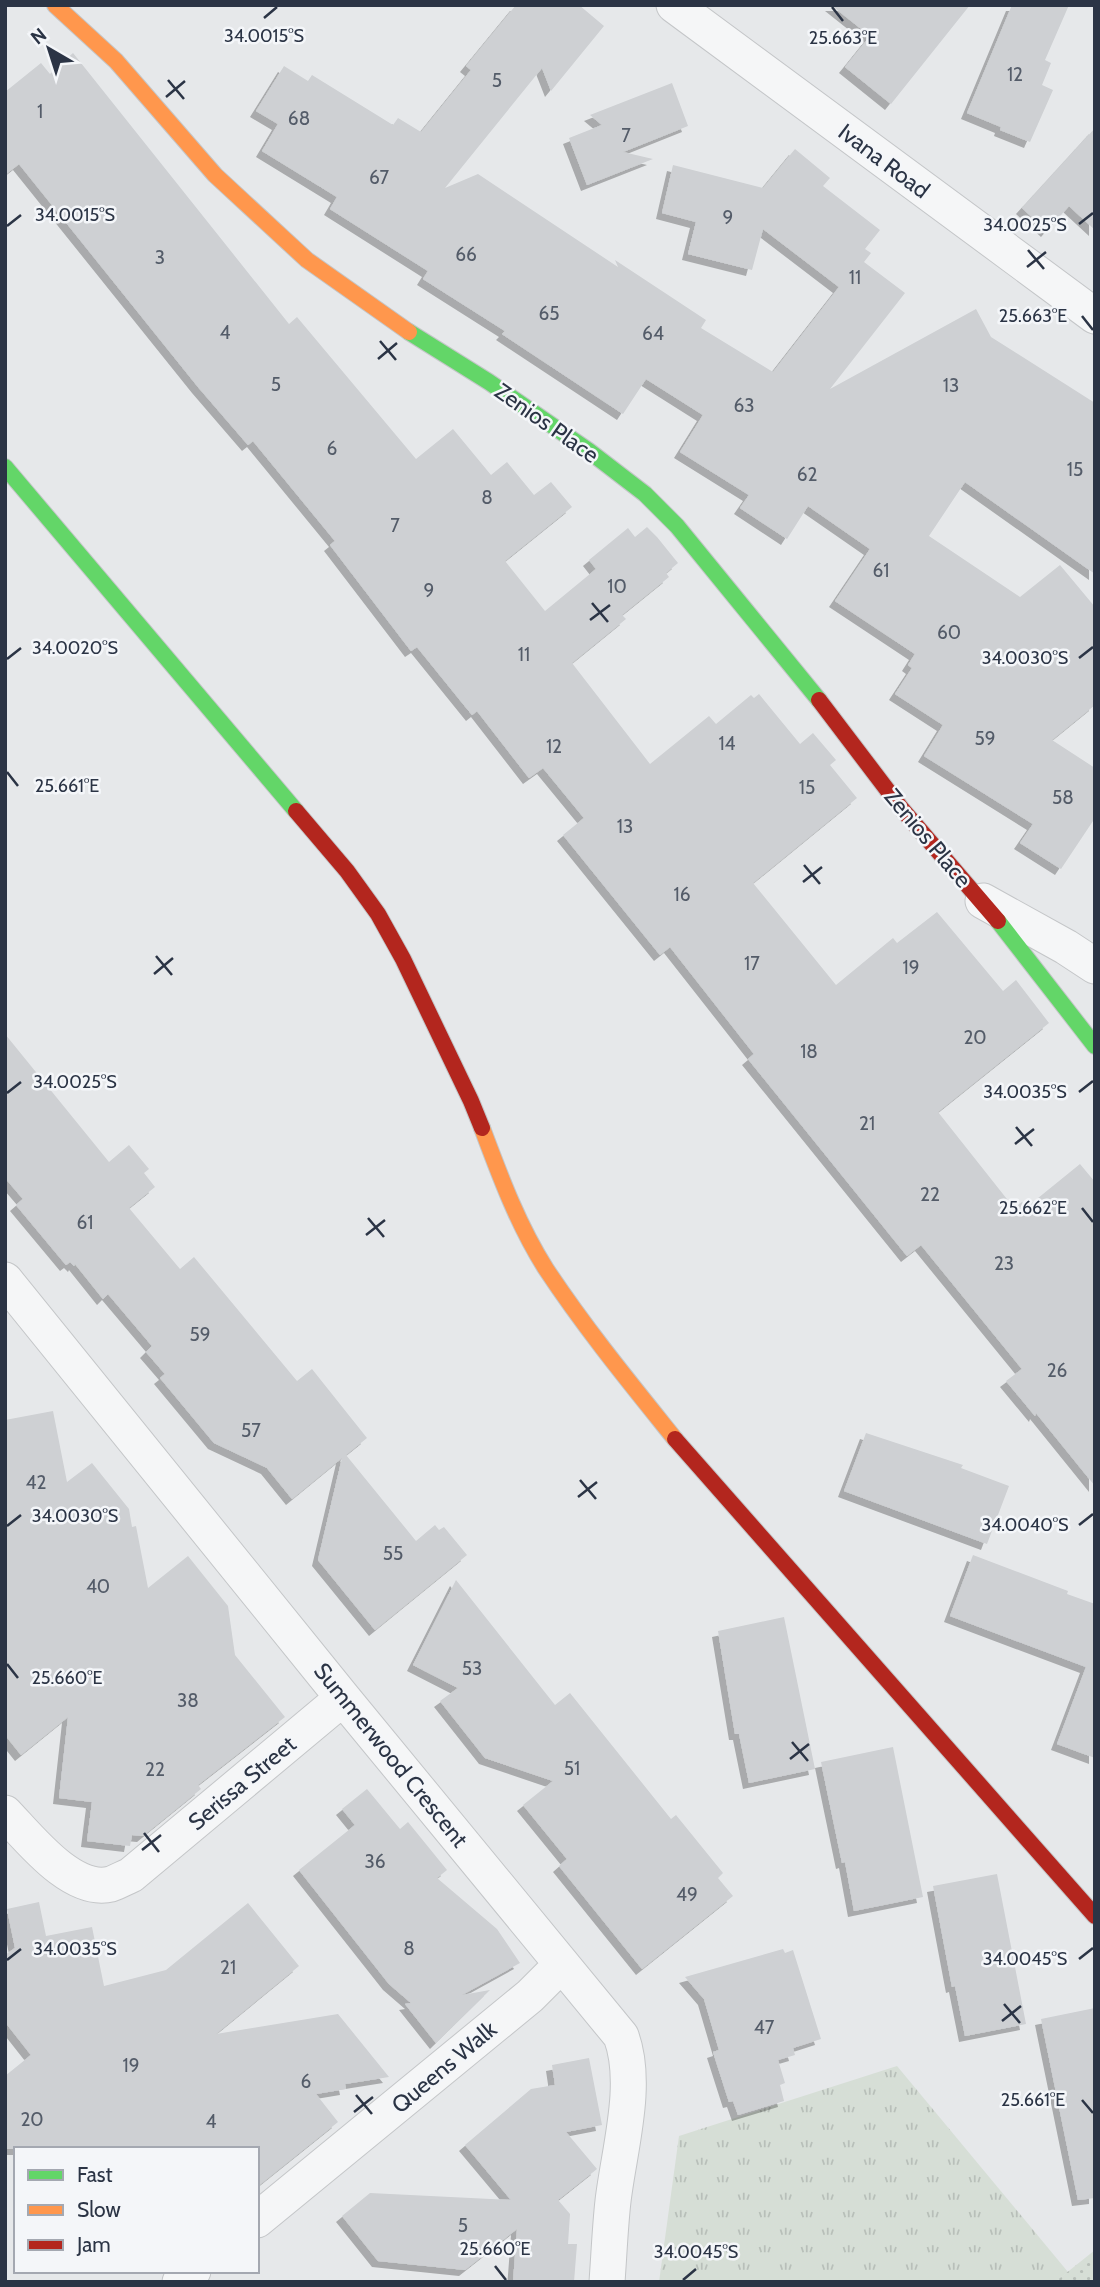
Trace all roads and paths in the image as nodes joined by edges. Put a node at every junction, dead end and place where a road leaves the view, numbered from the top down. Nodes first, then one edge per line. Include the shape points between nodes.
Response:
1 (55, 5) edge
2 (674, 5) edge
3 (1095, 316) edge
4 (5, 467) edge
5 (982, 901) junction
6 (1095, 966) edge
7 (1095, 1046) edge
8 (5, 1280) edge
9 (343, 1698) junction
10 (5, 1813) edge
11 (1095, 1916) edge
12 (562, 1964) junction
13 (259, 2218) edge
14 (607, 2282) edge

1 - 5 street, Zenios Place via 116,61 215,175 307,260 578,443 645,494 677,526 901,808
2 - 3 street, Ivana Road
4 - 11 street via 347,871 378,914 457,1070 511,1204 545,1267 593,1336 683,1449
5 - 6 street, Zenios Place
5 - 7 street, Zenios Place
8 - 9 street, Summerwood Crescent
9 - 10 street, Serissa Street via 131,1875 108,1885 62,1872
9 - 12 street, Summerwood Crescent
12 - 13 street, Queens Walk via 530,1996
12 - 14 street, Summerwood Crescent via 621,2036 628,2054 630,2077

